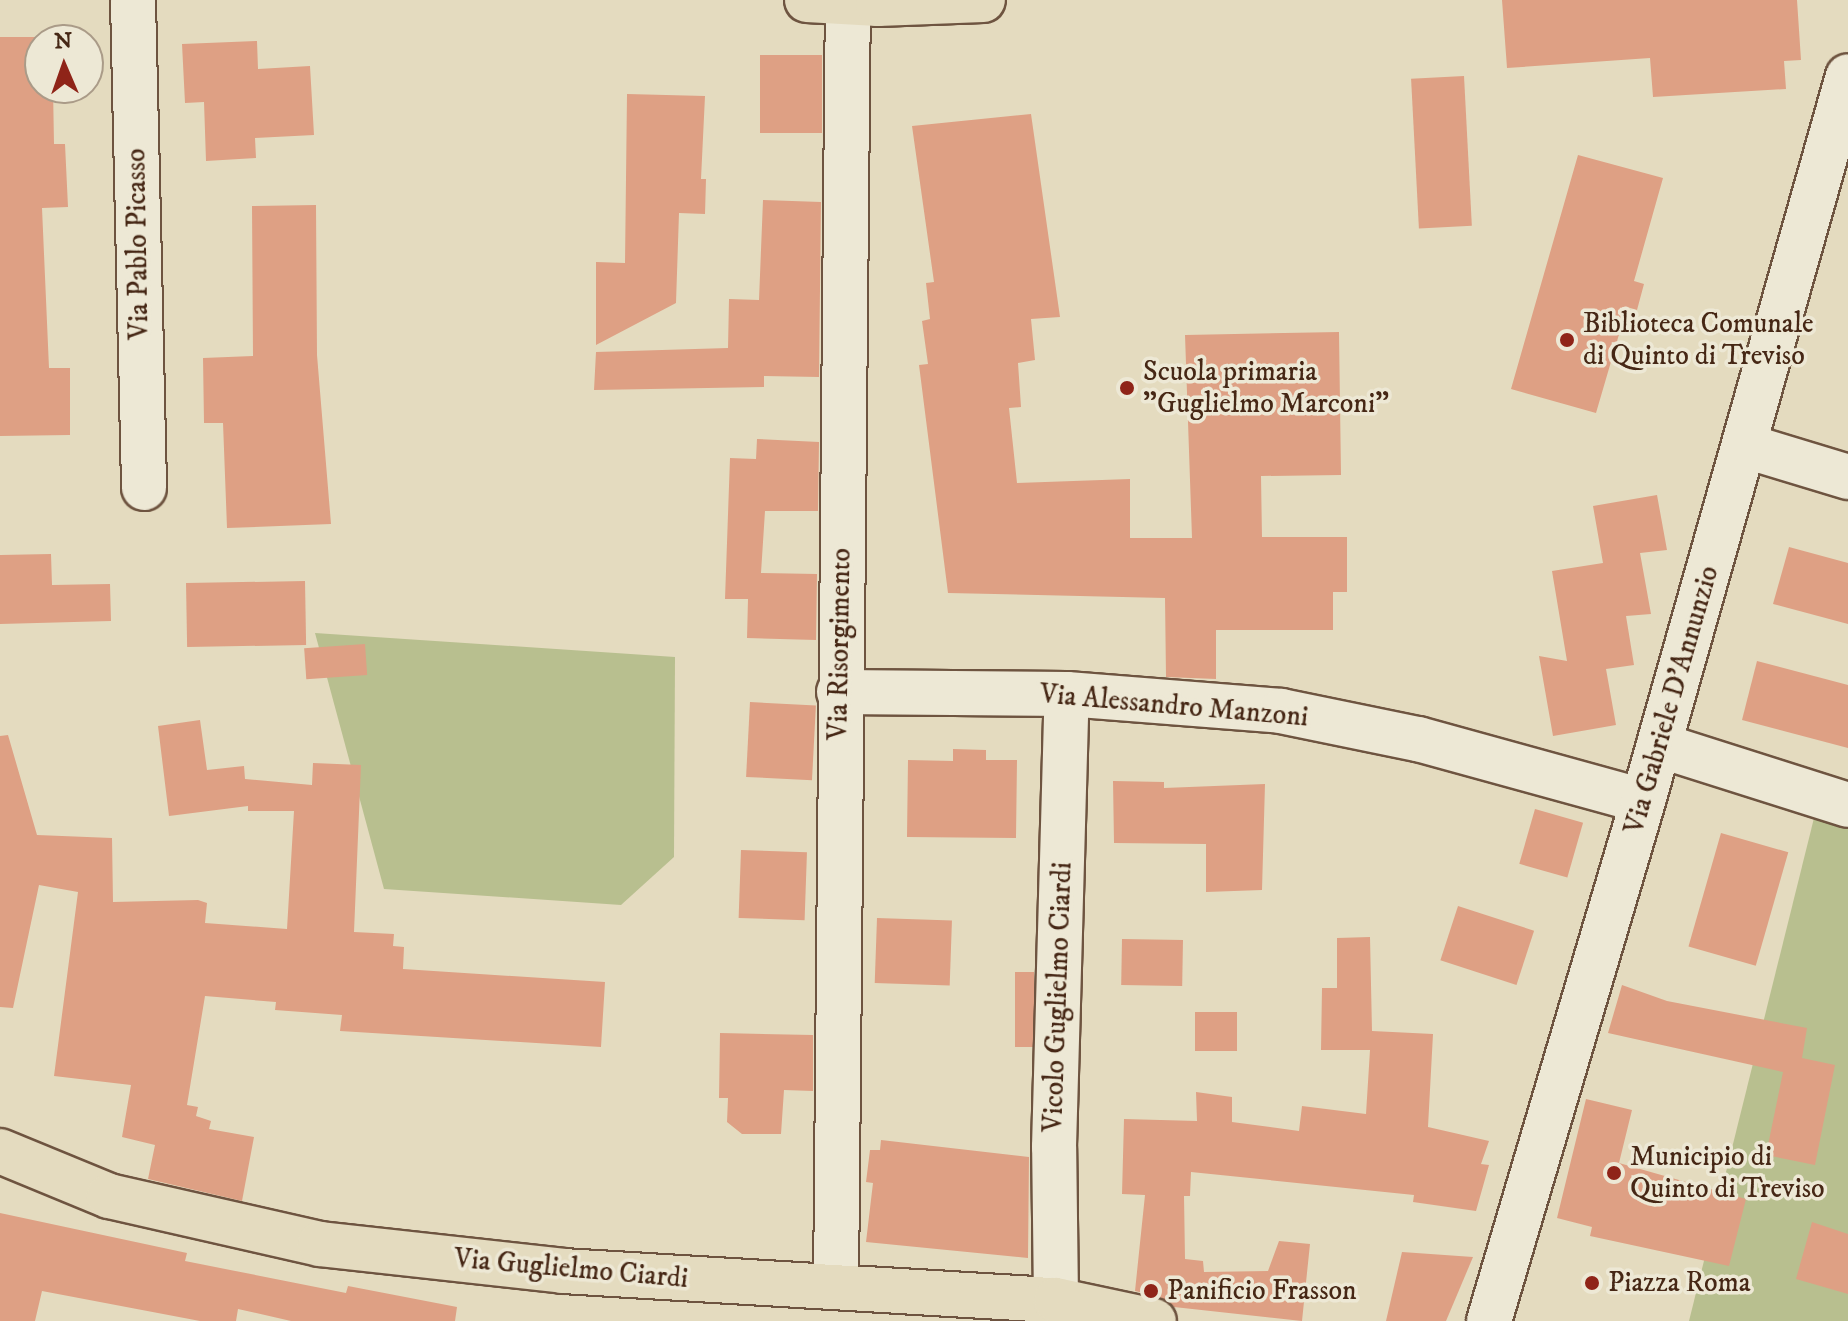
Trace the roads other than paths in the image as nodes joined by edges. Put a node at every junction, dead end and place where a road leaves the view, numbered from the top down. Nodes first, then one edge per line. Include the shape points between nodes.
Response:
1 (133, 0) edge
2 (983, 0) edge
3 (835, 1) edge
4 (1848, 76) edge
5 (1746, 446) junction
6 (1848, 477) edge
7 (144, 488) dead end
8 (839, 692) junction
9 (1067, 694) junction
10 (1659, 745) junction
11 (1643, 801) junction
12 (1848, 805) edge
13 (0, 1151) edge
14 (836, 1287) junction
15 (1056, 1300) junction
16 (1154, 1321) edge
17 (1489, 1321) edge

1 - 7 street, Via Pablo Picasso
2 - 3 main road
3 - 8 street, Via Risorgimento
4 - 5 street, Via Gabriele D'Annunzio
5 - 6 street
5 - 10 street, Via Gabriele D'Annunzio
8 - 9 street, Via Alessandro Manzoni
8 - 14 street, Via Risorgimento
9 - 11 street, Via Alessandro Manzoni via 1281,711 1418,739
9 - 15 street, Vicolo Guglielmo Ciardi via 1054,1147
10 - 11 street, Via Gabriele D'Annunzio
10 - 12 street
11 - 17 street, Via Gabriele D'Annunzio
13 - 14 main road, Via Guglielmo Ciardi via 109,1196 320,1244 563,1271
14 - 15 main road, Via Guglielmo Ciardi
15 - 16 main road, Via Guglielmo Ciardi

